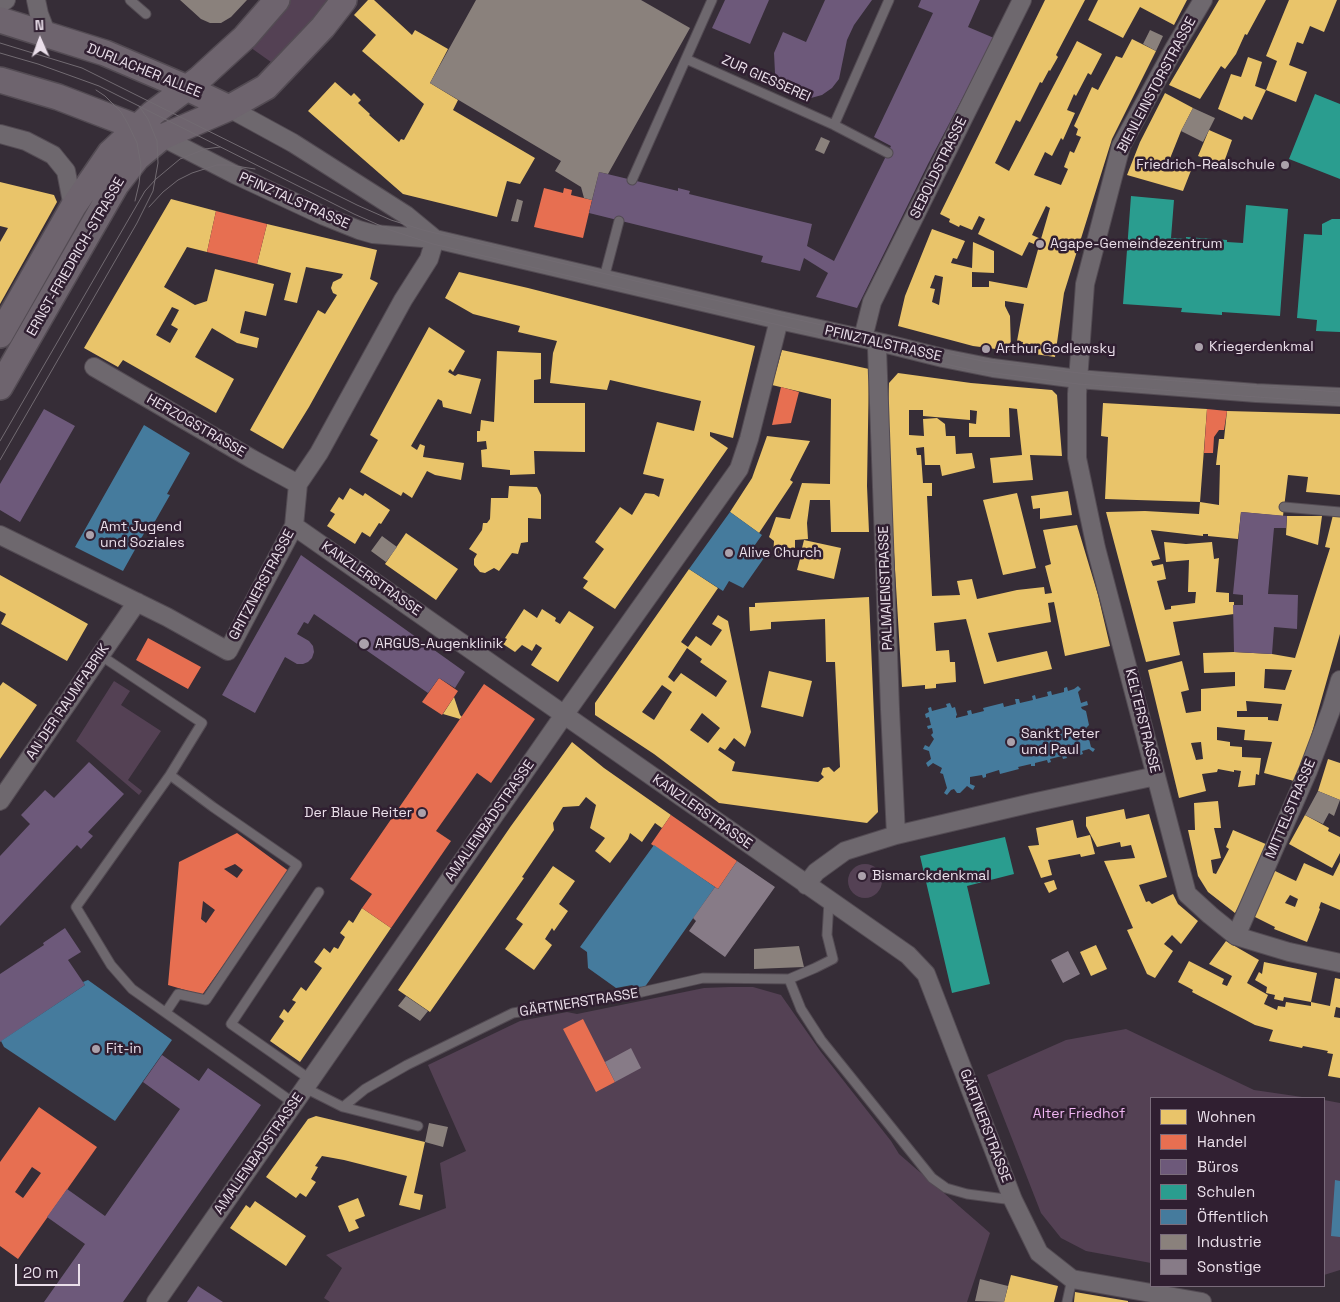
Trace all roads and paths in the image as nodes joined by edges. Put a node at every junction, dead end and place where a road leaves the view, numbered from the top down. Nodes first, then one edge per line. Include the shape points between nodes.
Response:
1 (6, 0) edge
2 (36, 0) edge
3 (130, 0) edge
4 (277, 0) edge
5 (344, 0) edge
6 (712, 0) edge
7 (889, 0) edge
8 (1022, 0) edge
9 (1203, 0) edge
10 (0, 4) edge
11 (146, 14) dead end
12 (0, 20) edge
13 (47, 35) junction
14 (686, 58) junction
15 (0, 80) edge
16 (187, 88) junction
17 (229, 108) junction
18 (834, 125) junction
19 (138, 128) junction
20 (0, 134) edge
21 (162, 137) junction
22 (888, 153) dead end
23 (632, 180) dead end
24 (73, 207) junction
25 (619, 221) dead end
26 (435, 239) junction
27 (604, 278) junction
28 (779, 320) junction
29 (0, 335) edge
30 (871, 340) junction
31 (94, 367) dead end
32 (1078, 378) junction
33 (0, 387) edge
34 (1340, 397) edge
35 (298, 484) junction
36 (1284, 507) dead end
37 (1340, 512) edge
38 (294, 526) junction
39 (0, 535) edge
40 (136, 602) junction
41 (100, 656) junction
42 (1340, 680) edge
43 (564, 715) junction
44 (170, 775) junction
45 (1156, 776) junction
46 (0, 801) edge
47 (896, 835) junction
48 (806, 885) junction
49 (319, 892) dead end
50 (829, 901) junction
51 (1236, 936) junction
52 (1340, 963) edge
53 (789, 979) junction
54 (166, 1012) junction
55 (308, 1084) junction
56 (294, 1104) junction
57 (343, 1107) junction
58 (418, 1126) dead end
59 (1013, 1200) junction
60 (1072, 1279) junction
61 (156, 1302) edge
62 (1067, 1302) edge
63 (1202, 1302) edge

1 - 10 street
2 - 13 street
3 - 11 lane
4 - 16 main road, ERNST-FRIEDRICH-STRASSE via 244,37
5 - 17 main road, ERNST-FRIEDRICH-STRASSE via 266,87
6 - 14 lane
7 - 18 lane
8 - 30 street, SEBOLDSTRASSE via 872,302
9 - 32 street, BIENLEINSTORSTRASSE via 1121,146 1085,284
12 - 13 main road, DURLACHER ALLEE
13 - 16 main road, DURLACHER ALLEE via 105,53
14 - 18 lane, ZUR GIESSEREI
14 - 23 lane
15 - 19 main road via 58,97
16 - 17 main road, DURLACHER ALLEE
16 - 19 main road, ERNST-FRIEDRICH-STRASSE
17 - 21 main road, ERNST-FRIEDRICH-STRASSE
17 - 26 street, PFINZTALSTRASSE via 293,143 406,215
18 - 22 lane, ZUR GIESSEREI
19 - 21 main road
19 - 24 main road, ERNST-FRIEDRICH-STRASSE via 110,153
20 - 24 street via 26,141 53,155 66,171
21 - 26 street, PFINZTALSTRASSE via 236,175 359,230 386,236
21 - 33 main road, ERNST-FRIEDRICH-STRASSE via 137,158 116,185
24 - 29 main road, ERNST-FRIEDRICH-STRASSE
25 - 27 lane
26 - 27 street, PFINZTALSTRASSE
26 - 35 street, GRITZNERSTRASSE via 429,259
27 - 28 street, PFINZTALSTRASSE
28 - 30 street, PFINZTALSTRASSE
28 - 43 street, AMALIENBADSTRASSE via 739,469
30 - 32 street, PFINZTALSTRASSE via 993,368
30 - 47 street, PALMAIENSTRASSE via 877,348
31 - 35 street, HERZOGSTRASSE
32 - 34 street, PFINZTALSTRASSE
32 - 45 street, KELTERSTRASSE via 1077,458 1096,548
35 - 38 street, GRITZNERSTRASSE
36 - 37 lane
38 - 40 street, GRITZNERSTRASSE via 228,651
38 - 43 street, KANZLERSTRASSE
39 - 40 street, GRITZNERSTRASSE
40 - 41 street, AN DER RAUMFABRIK
41 - 44 lane via 202,724
41 - 46 street, AN DER RAUMFABRIK
42 - 51 street, MITTELSTRASSE via 1308,771
43 - 48 street, KANZLERSTRASSE
43 - 55 street, AMALIENBADSTRASSE
44 - 54 lane via 76,908 112,965 132,989
44 - 54 lane via 297,865 206,1000 178,994
45 - 47 street
45 - 51 street, KELTERSTRASSE via 1187,894
47 - 48 street via 845,852 816,872
48 - 50 street, GÄRTNERSTRASSE
49 - 55 lane via 232,1024
50 - 53 lane, GÄRTNERSTRASSE via 827,935 833,959
50 - 59 street, GÄRTNERSTRASSE via 908,956 926,974
51 - 52 street, KELTERSTRASSE
53 - 57 lane, GÄRTNERSTRASSE via 703,978 642,992 513,1013 407,1065 365,1089
53 - 59 lane via 801,1009 821,1040 932,1178 946,1188 960,1192
54 - 56 lane
55 - 56 street, AMALIENBADSTRASSE
55 - 57 lane
56 - 61 street, AMALIENBADSTRASSE
57 - 58 lane
59 - 60 street, GÄRTNERSTRASSE via 1039,1253
60 - 62 lane
60 - 63 street, GÄRTNERSTRASSE

